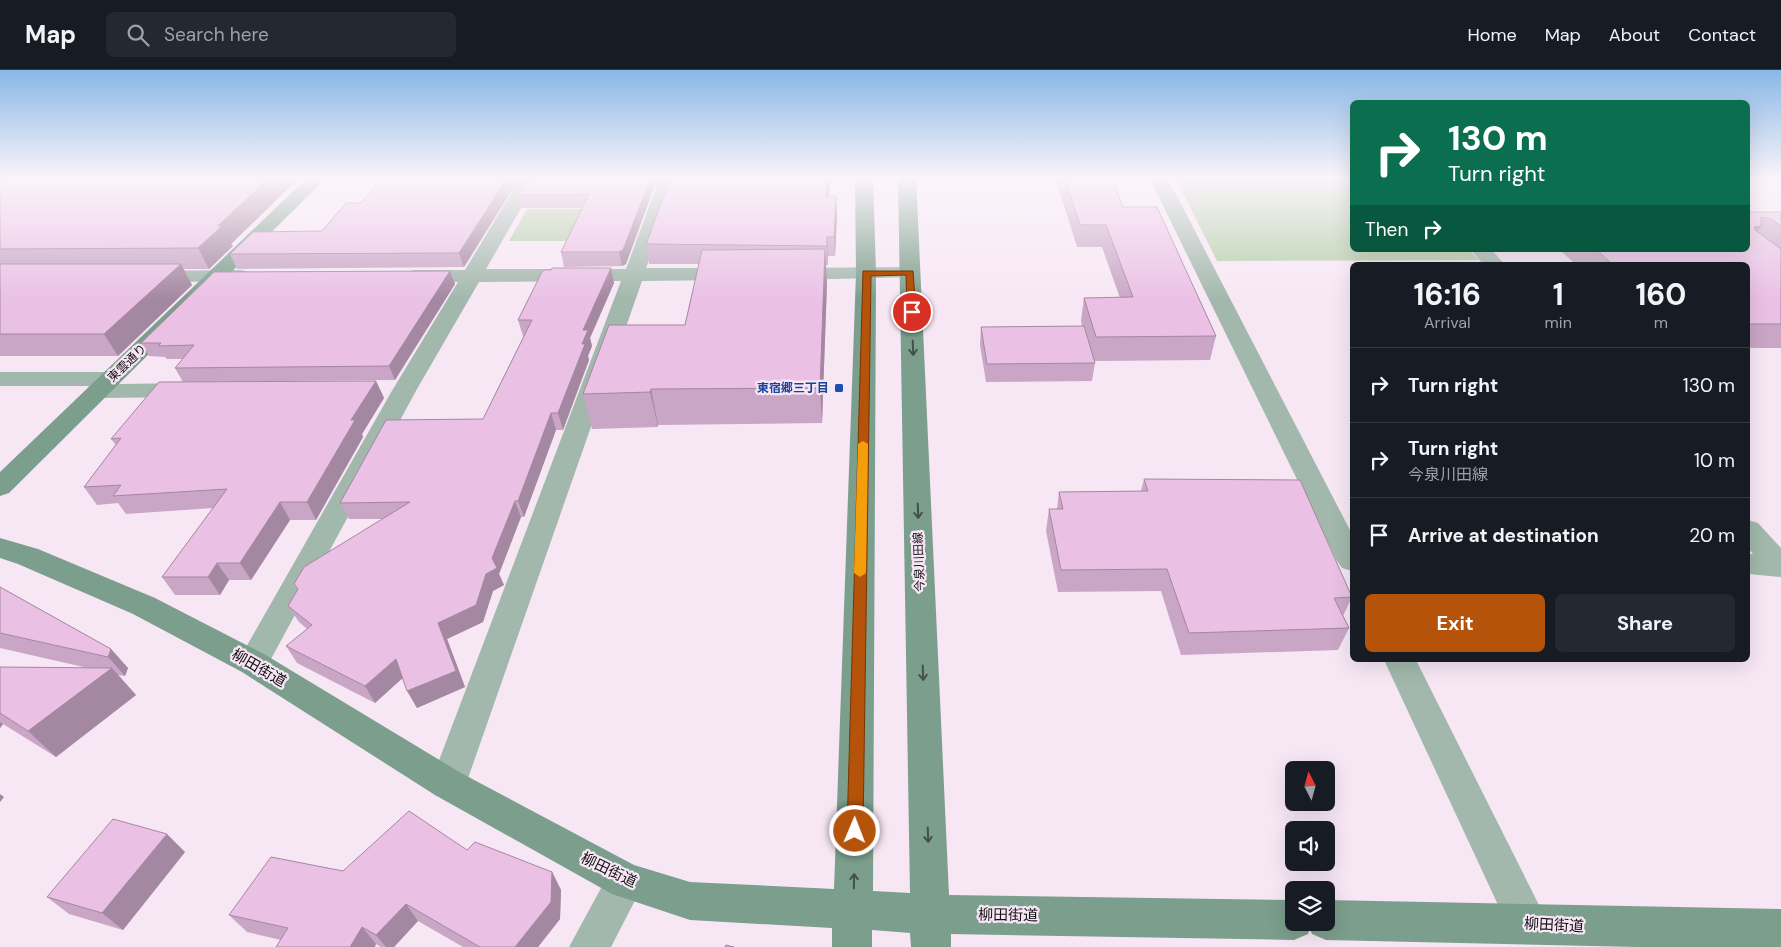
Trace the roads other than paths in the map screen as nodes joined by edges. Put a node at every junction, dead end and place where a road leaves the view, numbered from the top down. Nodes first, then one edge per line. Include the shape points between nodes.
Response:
1 (276, 218) edge
2 (506, 218) edge
3 (654, 218) edge
4 (865, 218) edge
5 (908, 218) edge
6 (1179, 218) edge
7 (1483, 252) edge
8 (1492, 262) edge
9 (866, 273) junction
10 (910, 273) junction
11 (634, 275) junction
12 (217, 276) junction
13 (256, 276) edge
14 (394, 276) edge
15 (473, 276) junction
16 (128, 277) edge
17 (0, 379) edge
18 (104, 385) junction
19 (375, 389) edge
20 (405, 389) junction
21 (207, 390) edge
22 (0, 487) edge
23 (1750, 532) edge
24 (0, 548) edge
25 (1350, 557) edge
26 (1750, 564) edge
27 (1781, 565) edge
28 (1401, 662) edge
29 (253, 663) junction
30 (448, 784) junction
31 (626, 881) junction
32 (854, 911) junction
33 (1285, 920) edge
34 (1335, 920) edge
35 (1527, 923) junction
36 (1781, 929) edge
37 (930, 931) edge
38 (1613, 937) edge
39 (589, 947) edge
40 (852, 947) edge

1 - 12 street, 東雲通り
2 - 15 street
3 - 11 street
4 - 9 street
5 - 10 street, 今泉川田線
6 - 25 street
7 - 8 street
9 - 10 street
9 - 11 street
32 -> 9 street
10 -> 37 street, 今泉川田線
11 - 15 street
11 - 30 street
12 - 13 street
12 - 16 street
12 - 18 street, 東雲通り
14 - 15 street
15 - 20 street
17 - 18 street
18 - 21 street
18 - 22 street, 東雲通り
19 - 20 street
20 - 29 street
23 - 27 street
24 - 29 street, 柳田街道 via 28,556 144,606
26 - 27 street
28 - 35 street
29 - 30 street, 柳田街道
30 - 31 street, 柳田街道
31 - 32 street, 柳田街道 via 690,901
31 - 39 street
32 - 37 street, 柳田街道
32 - 40 street
33 - 37 street, 柳田街道
34 - 35 street, 柳田街道
35 - 38 street, 柳田街道
36 - 38 street, 柳田街道

